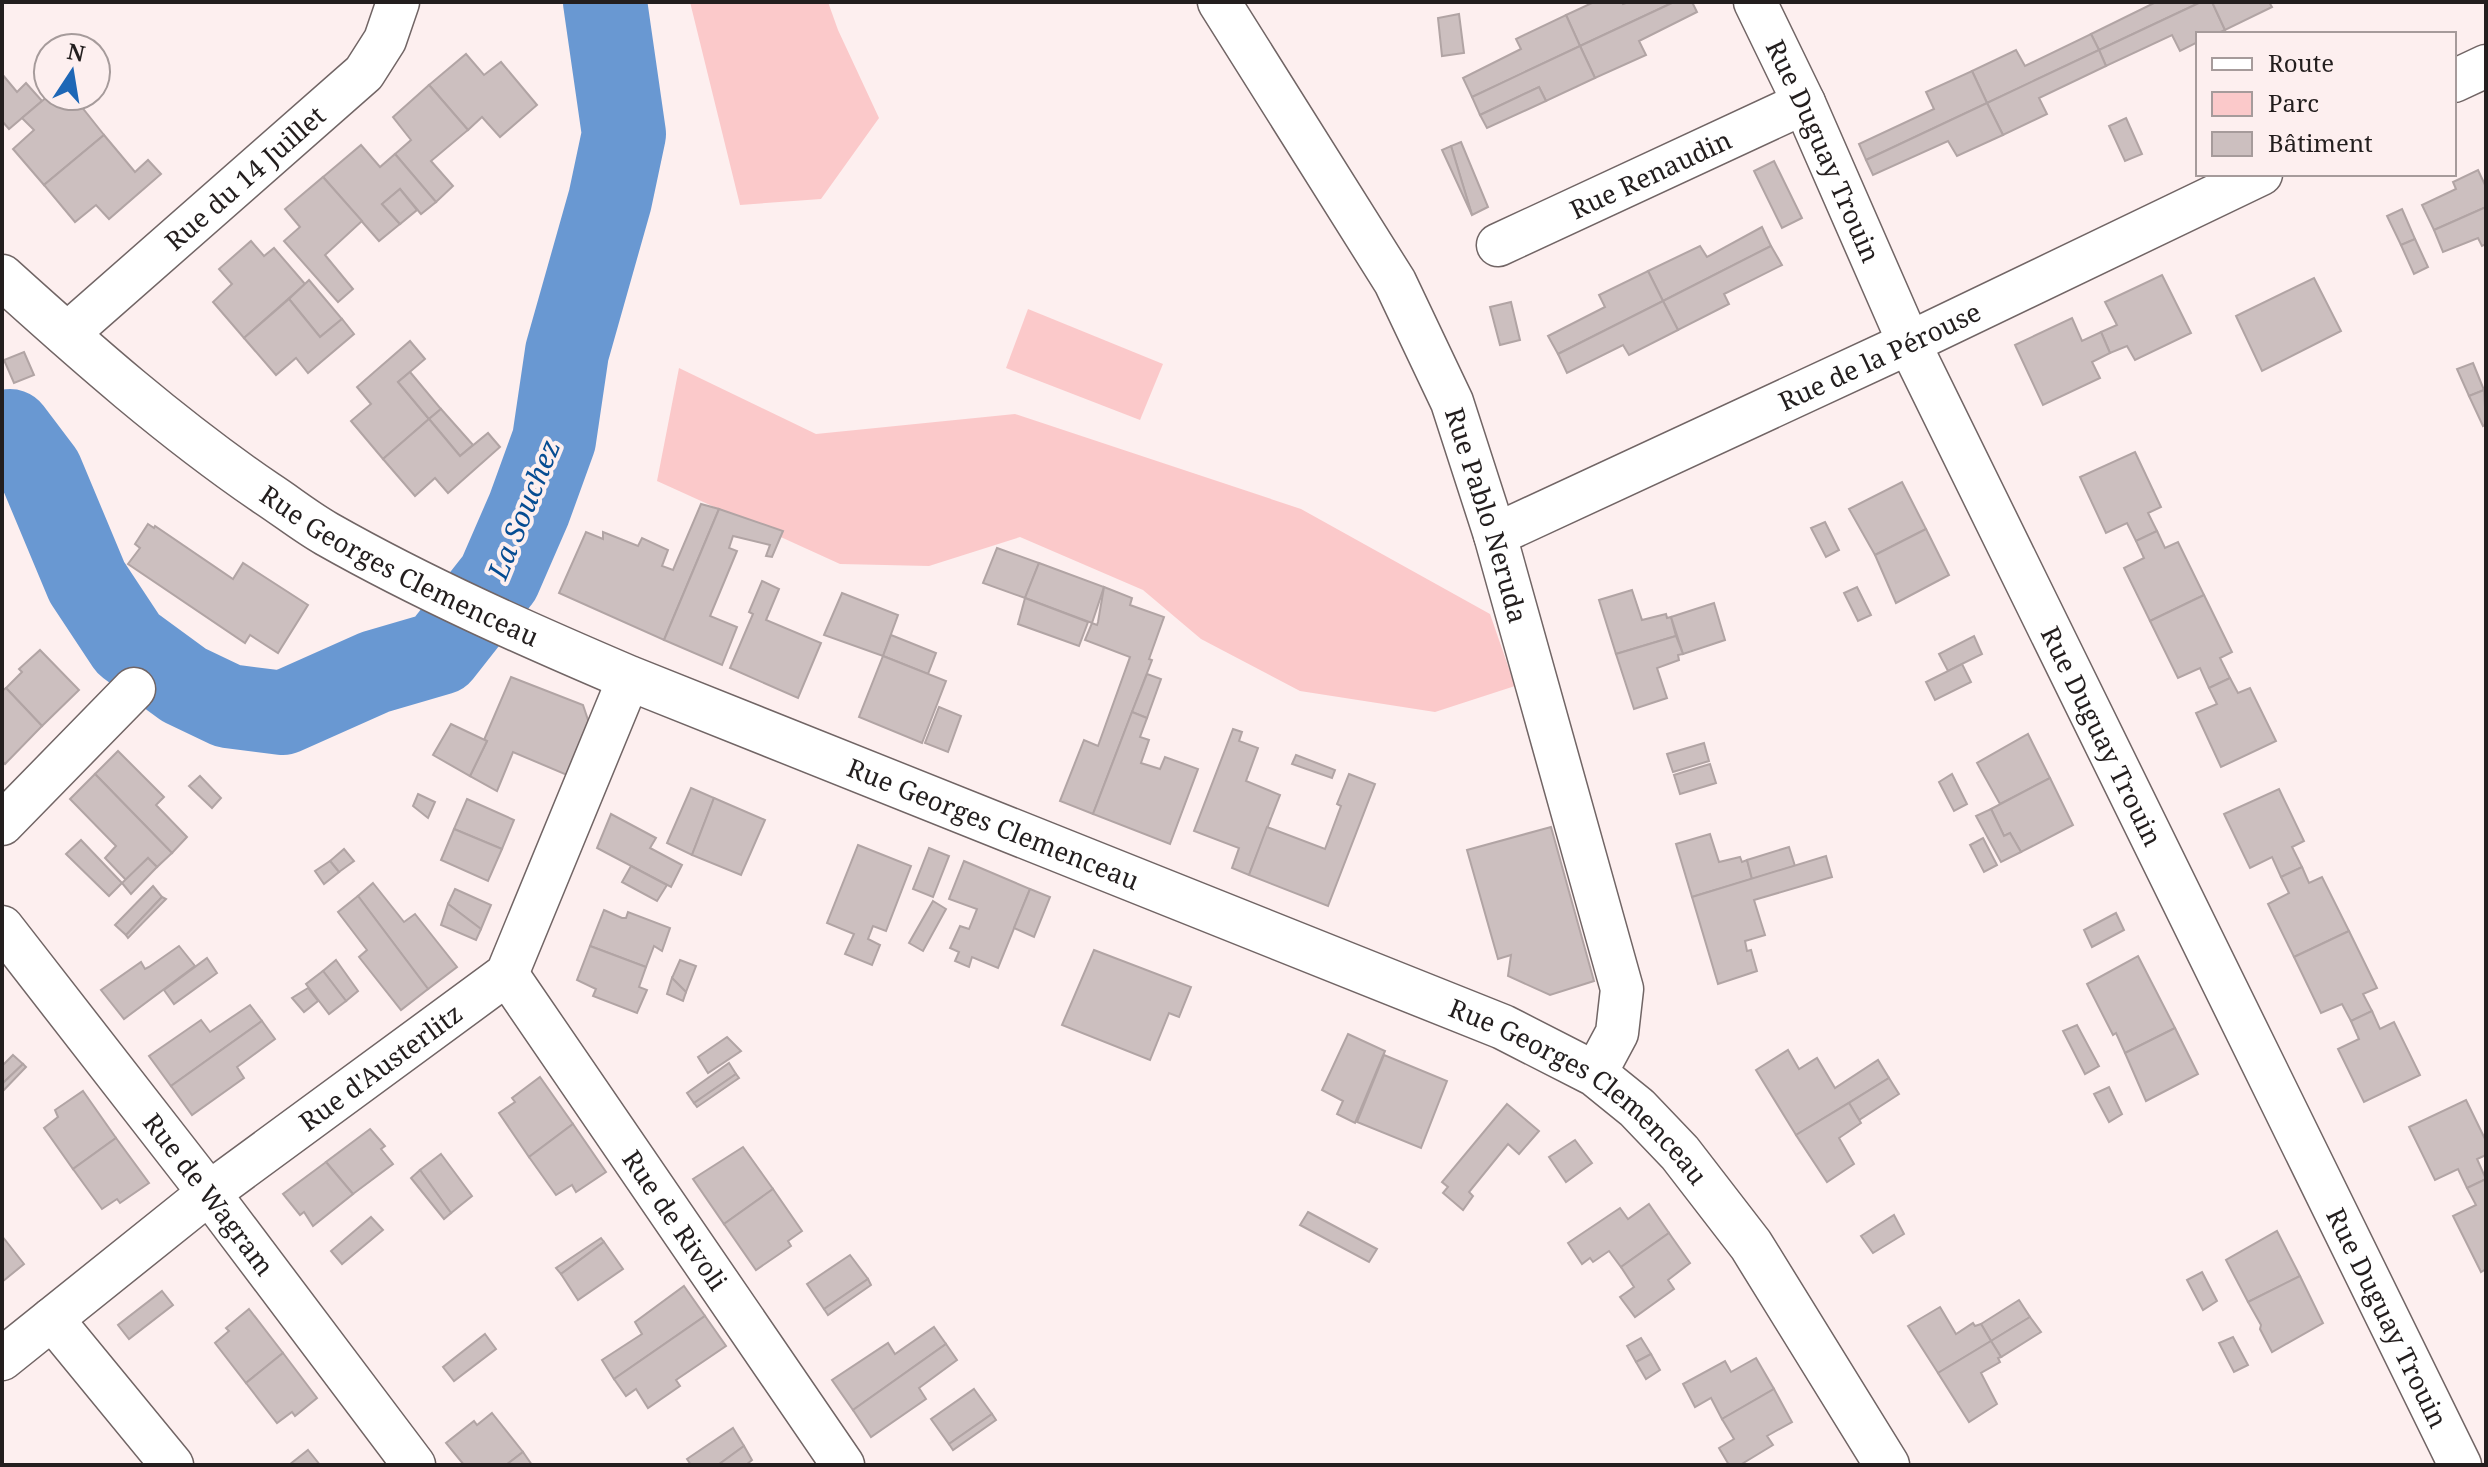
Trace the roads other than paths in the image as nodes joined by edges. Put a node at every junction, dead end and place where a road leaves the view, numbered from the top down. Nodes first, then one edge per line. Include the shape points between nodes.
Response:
1 (398, 2) edge
2 (1219, 2) edge
3 (1769, 7) edge
4 (2486, 66) edge
5 (2456, 80) edge
6 (1804, 103) junction
7 (2257, 176) edge
8 (1498, 245) dead end
9 (2, 277) edge
10 (66, 335) junction
11 (1909, 343) junction
12 (1495, 535) junction
13 (629, 678) junction
14 (134, 689) dead end
15 (2, 824) edge
16 (2, 927) edge
17 (507, 974) junction
18 (1595, 1074) junction
19 (209, 1193) junction
20 (52, 1319) junction
21 (2, 1359) edge
22 (172, 1465) edge
23 (414, 1465) edge
24 (843, 1465) edge
25 (1887, 1465) edge
26 (2460, 1465) edge

1 - 10 street, Rue du 14 Juillet via 385,40 364,73
2 - 12 street, Rue Pablo Neruda via 1395,282 1452,402
3 - 6 street, Rue Duguay Trouin
4 - 5 street
6 - 8 street, Rue Renaudin
6 - 11 street, Rue Duguay Trouin
7 - 11 street, Rue de la Pérouse
9 - 10 main road, Rue Georges Clemenceau
10 - 13 main road, Rue Georges Clemenceau via 217,459 324,532 426,586
11 - 12 street, Rue de la Pérouse
11 - 26 street, Rue Duguay Trouin
12 - 18 street, Rue Pablo Neruda via 1622,989 1617,1033
13 - 17 street
13 - 18 main road, Rue Georges Clemenceau via 1503,1027
14 - 15 street
16 - 19 street, Rue de Wagram
17 - 19 street, Rue d'Austerlitz
17 - 24 street, Rue de Rivoli
18 - 25 main road, Rue Georges Clemenceau via 1680,1153 1751,1245
19 - 20 street, Rue d'Austerlitz
19 - 23 street, Rue de Wagram
20 - 21 street, Rue d'Austerlitz
20 - 22 street

